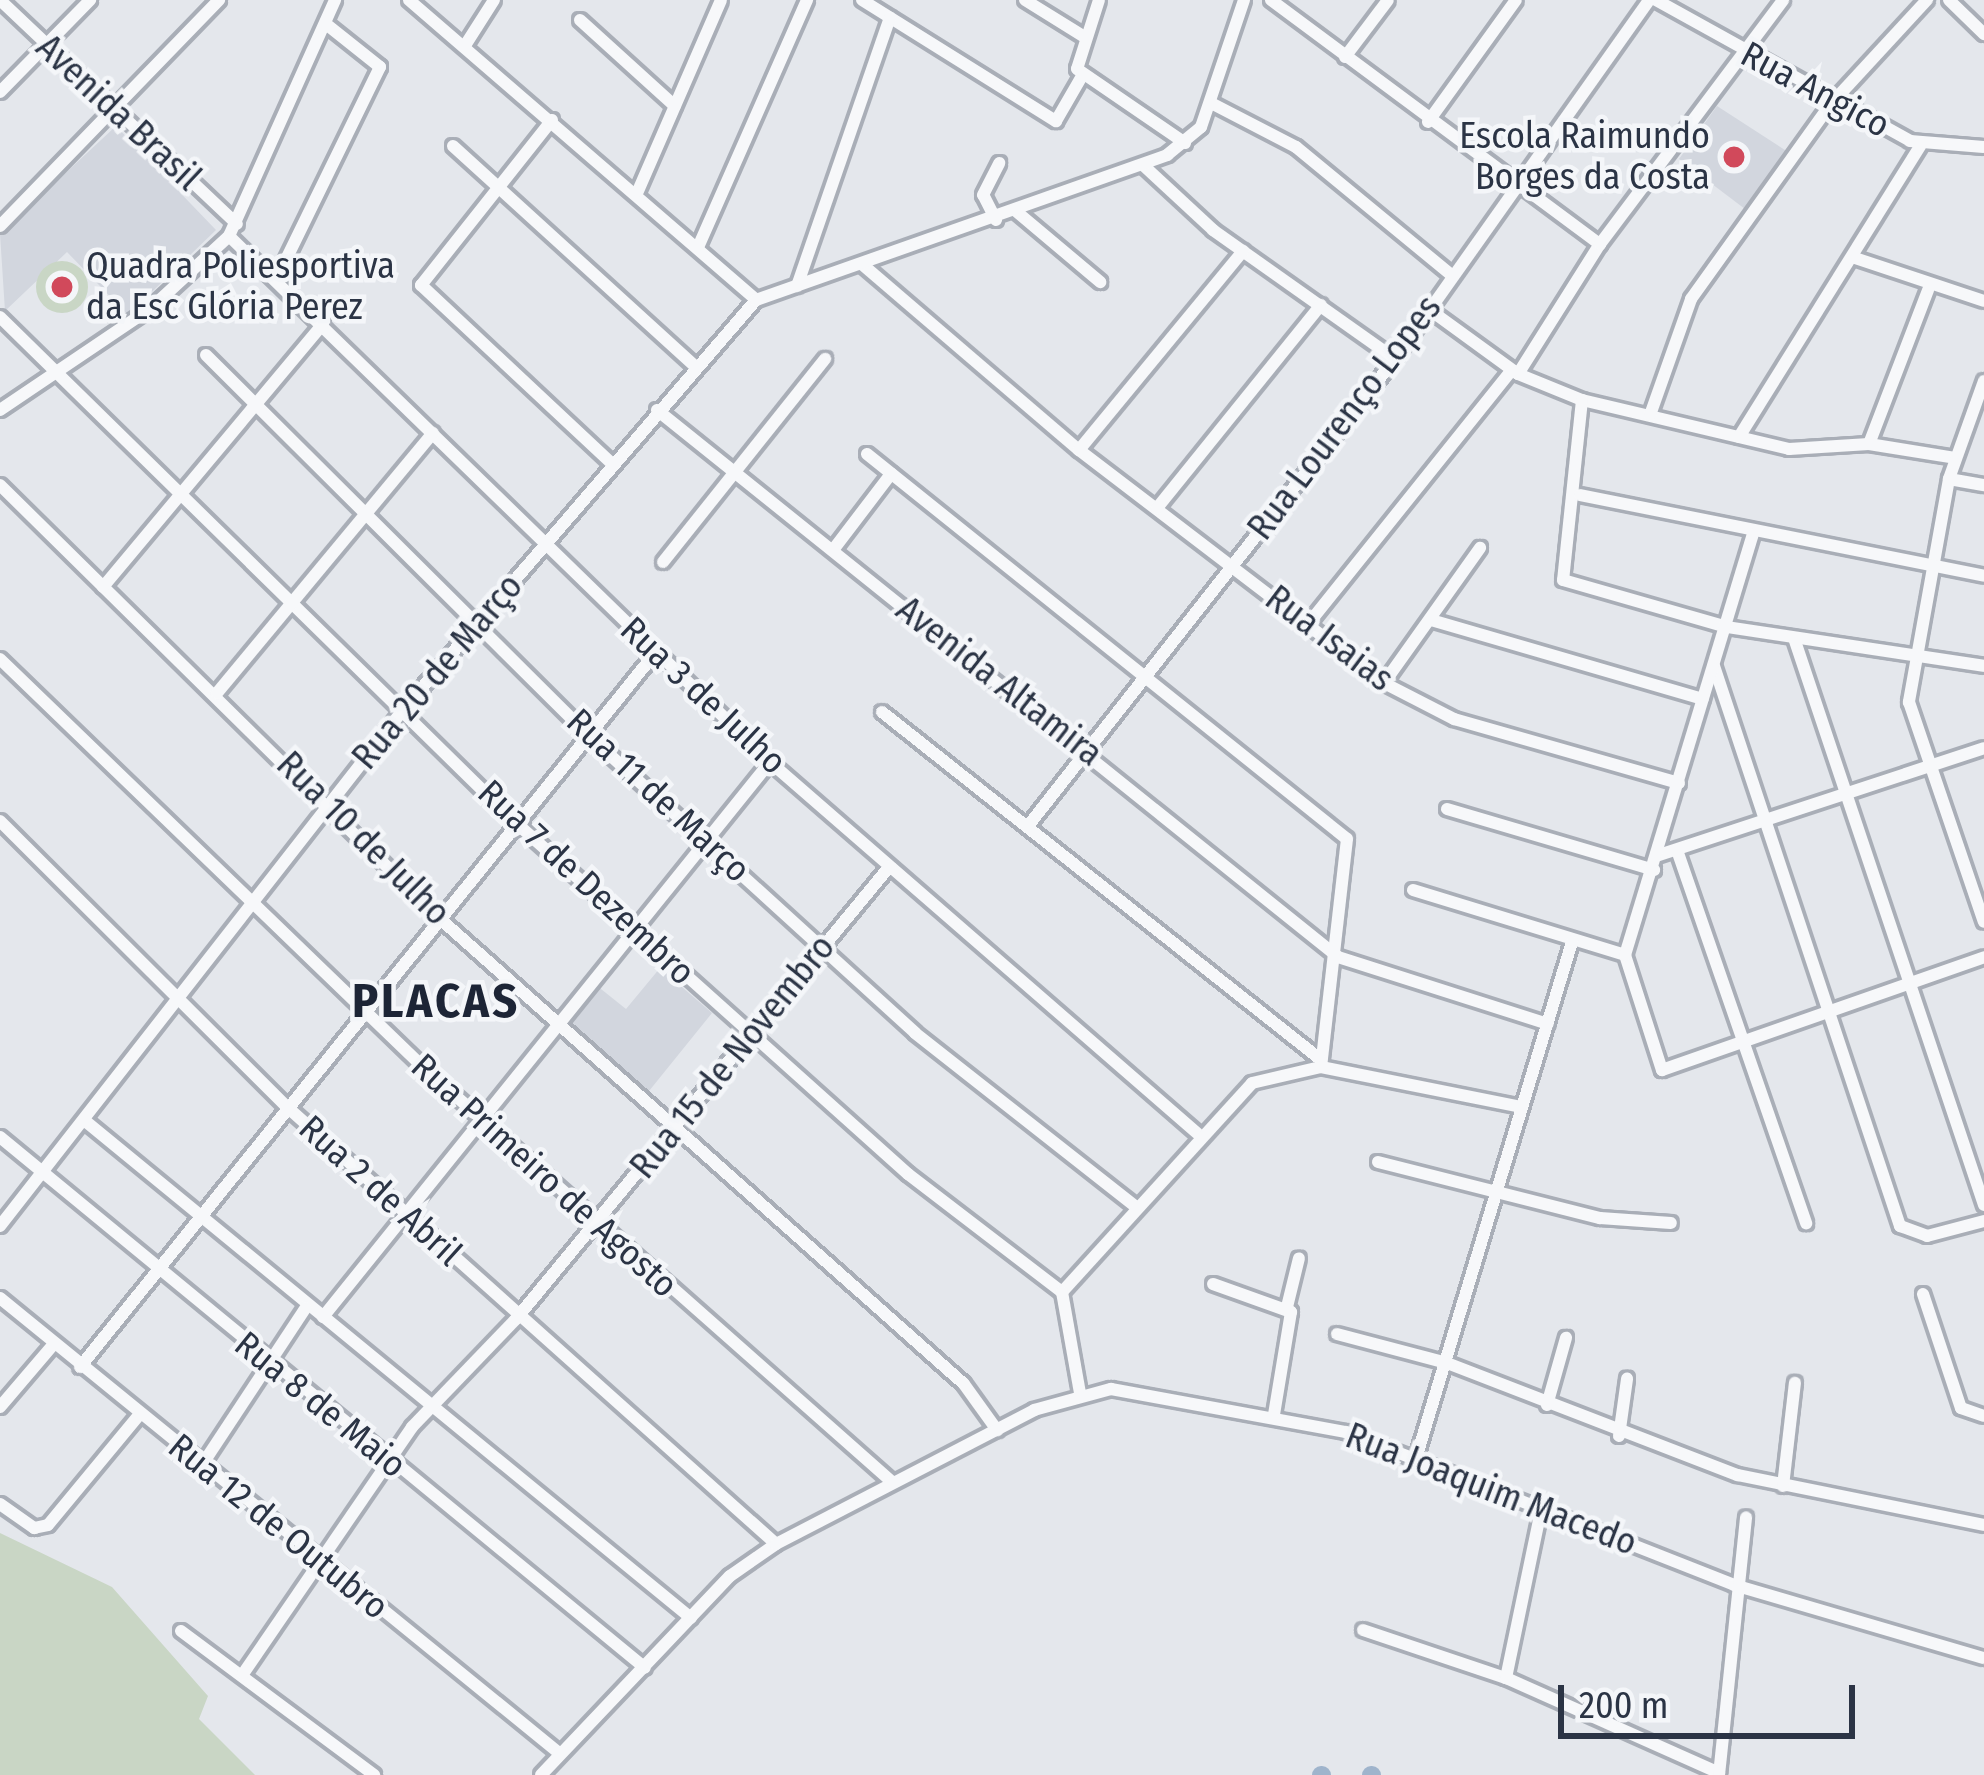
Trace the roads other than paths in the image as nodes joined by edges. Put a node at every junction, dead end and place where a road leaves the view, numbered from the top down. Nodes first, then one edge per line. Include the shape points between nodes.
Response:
1 (0, 0) edge
2 (90, 0) edge
3 (219, 0) edge
4 (335, 0) edge
5 (410, 0) edge
6 (494, 0) edge
7 (722, 0) edge
8 (807, 0) edge
9 (862, 0) edge
10 (1024, 0) edge
11 (1099, 0) edge
12 (1244, 0) edge
13 (1271, 0) edge
14 (1298, 0) edge
15 (1388, 0) edge
16 (1516, 0) edge
17 (1652, 0) edge
18 (1783, 0) edge
19 (1927, 0) edge
20 (1949, 0) edge
21 (1290, 15) junction
22 (890, 17) junction
23 (580, 20) dead end
24 (326, 24) junction
25 (1984, 34) edge
26 (1084, 36) junction
27 (466, 44) junction
28 (46, 45) junction
29 (1740, 51) junction
30 (1345, 57) junction
31 (1082, 76) junction
32 (0, 92) edge
33 (1211, 104) junction
34 (1829, 105) junction
35 (675, 106) junction
36 (113, 110) junction
37 (552, 120) junction
38 (1428, 122) junction
39 (1185, 142) junction
40 (453, 146) dead end
41 (1920, 146) junction
42 (1984, 147) edge
43 (999, 163) dead end
44 (1144, 166) junction
45 (1514, 187) junction
46 (495, 188) junction
47 (638, 191) junction
48 (1018, 212) junction
49 (996, 220) junction
50 (0, 226) edge
51 (233, 230) junction
52 (1600, 244) junction
53 (699, 245) junction
54 (1244, 251) junction
55 (1855, 258) junction
56 (863, 265) junction
57 (1450, 274) junction
58 (277, 278) junction
59 (1100, 282) dead end
60 (797, 286) junction
61 (1928, 290) junction
62 (757, 300) junction
63 (1984, 301) edge
64 (1321, 305) junction
65 (1430, 310) junction
66 (0, 317) edge
67 (323, 324) junction
68 (206, 355) dead end
69 (1395, 358) junction
70 (825, 359) dead end
71 (696, 368) junction
72 (1515, 372) junction
73 (63, 373) junction
74 (1984, 381) edge
75 (1582, 400) junction
76 (1981, 404) edge
77 (254, 405) junction
78 (0, 410) edge
79 (657, 410) junction
80 (1650, 415) junction
81 (433, 433) junction
82 (1739, 437) junction
83 (1869, 444) junction
84 (1079, 450) junction
85 (868, 454) dead end
86 (1955, 458) junction
87 (611, 463) junction
88 (735, 473) junction
89 (891, 474) junction
90 (1949, 479) junction
91 (0, 484) edge
92 (1984, 485) edge
93 (181, 490) junction
94 (1580, 495) junction
95 (1157, 508) junction
96 (368, 512) junction
97 (1753, 535) junction
98 (544, 546) junction
99 (1480, 548) dead end
100 (833, 550) junction
101 (663, 562) dead end
102 (1234, 567) junction
103 (1936, 568) junction
104 (1984, 577) edge
105 (103, 587) junction
106 (292, 602) junction
107 (1432, 620) junction
108 (480, 621) junction
109 (1309, 623) junction
110 (1727, 627) junction
111 (1794, 638) junction
112 (656, 652) junction
113 (1917, 656) junction
114 (0, 658) edge
115 (1714, 666) junction
116 (1984, 666) edge
117 (1145, 679) junction
118 (1384, 683) junction
119 (217, 693) junction
120 (1703, 699) junction
121 (403, 710) junction
122 (882, 712) dead end
123 (589, 736) junction
124 (1984, 748) edge
125 (1084, 749) junction
126 (770, 762) junction
127 (1930, 766) junction
128 (1679, 782) junction
129 (1846, 794) junction
130 (329, 804) junction
131 (1447, 809) dead end
132 (0, 821) edge
133 (514, 821) junction
134 (1762, 821) junction
135 (1028, 826) junction
136 (703, 839) junction
137 (1678, 854) junction
138 (1654, 863) junction
139 (890, 866) junction
140 (1413, 890) dead end
141 (253, 903) junction
142 (438, 917) junction
143 (1984, 922) edge
144 (633, 928) junction
145 (1572, 942) junction
146 (824, 946) junction
147 (1624, 955) junction
148 (1338, 957) junction
149 (1984, 957) edge
150 (1912, 982) junction
151 (176, 998) junction
152 (1829, 1010) junction
153 (367, 1013) junction
154 (557, 1022) junction
155 (1548, 1024) junction
156 (749, 1035) junction
157 (1741, 1036) junction
158 (1320, 1063) junction
159 (286, 1106) junction
160 (1522, 1107) junction
161 (480, 1118) junction
162 (84, 1120) junction
163 (673, 1131) junction
164 (1197, 1133) junction
165 (0, 1136) edge
166 (1378, 1162) dead end
167 (40, 1172) junction
168 (1499, 1191) junction
169 (1984, 1205) edge
170 (1136, 1207) junction
171 (404, 1210) junction
172 (1984, 1221) edge
173 (198, 1222) junction
174 (1671, 1223) dead end
175 (1806, 1223) dead end
176 (595, 1224) junction
177 (0, 1226) edge
178 (1299, 1258) dead end
179 (157, 1274) junction
180 (1213, 1284) dead end
181 (1062, 1292) junction
182 (1923, 1294) dead end
183 (0, 1298) edge
184 (306, 1306) junction
185 (1289, 1308) junction
186 (322, 1317) junction
187 (516, 1318) junction
188 (1337, 1334) dead end
189 (1566, 1338) dead end
190 (52, 1345) junction
191 (1447, 1363) junction
192 (266, 1364) junction
193 (80, 1367) junction
194 (1627, 1379) dead end
195 (1796, 1383) dead end
196 (1080, 1393) junction
197 (1547, 1405) junction
198 (430, 1406) junction
199 (0, 1408) edge
200 (139, 1414) junction
201 (1274, 1415) junction
202 (1984, 1415) edge
203 (997, 1430) junction
204 (1619, 1436) junction
205 (1417, 1455) junction
206 (389, 1463) junction
207 (202, 1465) junction
208 (891, 1481) junction
209 (1783, 1486) junction
210 (0, 1504) edge
211 (1542, 1504) junction
212 (1746, 1517) dead end
213 (1984, 1525) edge
214 (776, 1544) junction
215 (325, 1565) junction
216 (1734, 1585) junction
217 (691, 1618) junction
218 (1363, 1630) dead end
219 (182, 1631) dead end
220 (1984, 1658) edge
221 (645, 1668) junction
222 (243, 1674) junction
223 (1505, 1678) junction
224 (560, 1753) junction
225 (1719, 1774) edge
226 (374, 1775) edge
227 (541, 1775) edge

1 - 28 street, Avenida Brasil
2 - 28 street
3 - 36 street
4 - 24 street
5 - 27 street
6 - 27 street
7 - 35 street
8 - 53 street
9 - 22 street
10 - 26 street
11 - 26 street
12 - 33 street
13 - 21 street
14 - 21 street
15 - 30 street
16 - 38 street
17 - 29 street, Rua Angico
17 - 45 street, Rua Lourenço Lopes
18 - 29 street
19 - 34 street
20 - 25 street
21 - 30 street
22 - 31 street via 1056,121
22 - 60 street
23 - 35 street
24 - 51 street
24 - 58 street via 380,68
26 - 31 street
27 - 37 street
28 - 32 street
28 - 36 street, Avenida Brasil
29 - 34 street, Rua Angico
29 - 52 street
30 - 38 street
31 - 39 street
33 - 39 street
33 - 57 street via 1296,148
34 - 41 street, Rua Angico
34 - 80 street via 1672,330
35 - 47 street
36 - 50 street
36 - 51 street, Avenida Brasil
37 - 46 street
37 - 47 street
38 - 45 street
39 - 44 street
40 - 46 street
41 - 42 street, Rua Angico
41 - 55 street
43 - 49 street via 983,195
44 - 48 street
44 - 54 street
45 - 52 street
45 - 57 street, Rua Lourenço Lopes
46 - 71 street
46 - 87 street via 423,291
47 - 53 street
48 - 49 street
48 - 59 street
49 - 56 street
51 - 58 street, Rua 3 de Julho
51 - 73 street
52 - 72 street
53 - 62 street
54 - 64 street
54 - 84 street
55 - 61 street
55 - 82 street
56 - 60 street
56 - 84 street, Rua Isaias
57 - 65 street, Rua Lourenço Lopes
58 - 67 street, Rua 3 de Julho
60 - 62 street
61 - 63 street
61 - 83 street
62 - 71 street, Rua 20 de Março
64 - 69 street
64 - 95 street
65 - 69 street, Rua Lourenço Lopes
65 - 72 street
66 - 73 street, Rua 7 de Dezembro
67 - 77 street
67 - 81 street, Rua 3 de Julho
68 - 77 street, Rua 11 de Março
69 - 102 street, Rua Lourenço Lopes
70 - 88 street
71 - 79 street, Rua 20 de Março
72 - 75 street
72 - 109 street
73 - 78 street
73 - 93 street, Rua 7 de Dezembro
74 - 76 street
75 - 80 street
75 - 94 street
76 - 86 street
77 - 93 street
77 - 96 street, Rua 11 de Março
79 - 87 street, Rua 20 de Março
79 - 88 street, Avenida Altamira
80 - 82 street
81 - 96 street
81 - 98 street, Rua 3 de Julho
82 - 83 street via 1789,448
83 - 86 street
84 - 95 street, Rua Isaias
85 - 89 street
86 - 90 street
87 - 98 street, Rua 20 de Março
88 - 100 street, Avenida Altamira
88 - 101 street
89 - 100 street
89 - 117 street
90 - 92 street
90 - 103 street
91 - 105 street, Rua 10 de Julho
93 - 105 street
93 - 106 street, Rua 7 de Dezembro
94 - 97 street
94 - 110 street via 1565,539 1563,580
95 - 102 street, Rua Isaias
96 - 106 street
96 - 108 street, Rua 11 de Março
97 - 103 street
97 - 110 street
98 - 108 street, Rua 20 de Março
98 - 112 street, Rua 3 de Julho
99 - 107 street
100 - 125 street, Avenida Altamira
102 - 109 street, Rua Isaias
102 - 117 street, Rua Lourenço Lopes
103 - 104 street
103 - 113 street
105 - 119 street, Rua 10 de Julho
106 - 119 street
106 - 121 street, Rua 7 de Dezembro
107 - 118 street
107 - 120 street
108 - 121 street, Rua 20 de Março
108 - 123 street, Rua 11 de Março
109 - 118 street, Rua Isaias
110 - 111 street
110 - 115 street
111 - 113 street
111 - 129 street
112 - 123 street
112 - 126 street, Rua 3 de Julho
113 - 116 street
113 - 127 street via 1909,702
114 - 141 street, Rua Primeiro de Agosto
115 - 120 street
115 - 134 street
117 - 125 street, Rua Lourenço Lopes
117 - 148 street via 1352,852
118 - 128 street, Rua Isaias via 1454,718
119 - 130 street, Rua 10 de Julho
120 - 128 street
121 - 130 street, Rua 20 de Março
121 - 133 street, Rua 7 de Dezembro
122 - 135 street
123 - 133 street
123 - 136 street, Rua 11 de Março
124 - 127 street
125 - 135 street, Rua Lourenço Lopes
125 - 148 street, Avenida Altamira
126 - 136 street
126 - 139 street, Rua 3 de Julho
127 - 129 street
127 - 143 street
128 - 138 street
129 - 134 street
129 - 150 street
130 - 141 street, Rua 20 de Março
130 - 142 street, Rua 10 de Julho
131 - 138 street
132 - 151 street, Rua 2 de Abril
133 - 142 street
133 - 144 street, Rua 7 de Dezembro
134 - 137 street
134 - 152 street
135 - 158 street
136 - 144 street
136 - 146 street, Rua 11 de Março
137 - 138 street
137 - 157 street
138 - 147 street
139 - 146 street, Rua 15 de Novembro
139 - 164 street, Rua 3 de Julho
140 - 145 street
141 - 151 street, Rua 20 de Março
141 - 153 street, Rua Primeiro de Agosto
142 - 153 street
142 - 154 street, Rua 10 de Julho
144 - 154 street
144 - 156 street, Rua 7 de Dezembro
145 - 147 street
145 - 155 street
146 - 156 street, Rua 15 de Novembro
146 - 170 street, Rua 11 de Março via 952,1064
147 - 157 street via 1659,1068
148 - 155 street
148 - 158 street
149 - 150 street
150 - 152 street
150 - 169 street
151 - 159 street, Rua 2 de Abril
151 - 162 street, Rua 20 de Março
152 - 157 street
152 - 172 street via 1900,1226 1927,1236
153 - 159 street
153 - 161 street, Rua Primeiro de Agosto
154 - 161 street
154 - 163 street, Rua 10 de Julho
155 - 160 street
156 - 163 street, Rua 15 de Novembro
156 - 181 street, Rua 7 de Dezembro
157 - 175 street
158 - 160 street
158 - 164 street via 1252,1083
159 - 171 street, Rua 2 de Abril
159 - 173 street
160 - 168 street
161 - 171 street
161 - 176 street, Rua Primeiro de Agosto
162 - 167 street, Rua 20 de Março
162 - 173 street
163 - 176 street, Rua 15 de Novembro
163 - 203 street, Rua 10 de Julho via 964,1384
164 - 170 street
165 - 167 street, Rua 8 de Maio
166 - 168 street
167 - 177 street, Rua 20 de Março
167 - 179 street, Rua 8 de Maio
168 - 174 street
168 - 191 street
170 - 181 street
171 - 186 street
171 - 187 street, Rua 2 de Abril
173 - 179 street
173 - 184 street
176 - 187 street, Rua 15 de Novembro
176 - 208 street, Rua Primeiro de Agosto
178 - 185 street
179 - 192 street, Rua 8 de Maio
179 - 193 street
180 - 185 street
181 - 196 street
182 - 202 street via 1961,1408
183 - 190 street, Rua 12 de Outubro
184 - 186 street
184 - 192 street
185 - 201 street
186 - 198 street
187 - 198 street, Rua 15 de Novembro
187 - 214 street, Rua 2 de Abril
188 - 191 street
189 - 197 street
190 - 193 street, Rua 12 de Outubro
190 - 199 street
191 - 197 street
191 - 205 street
192 - 206 street, Rua 8 de Maio
192 - 207 street
193 - 200 street, Rua 12 de Outubro
194 - 204 street
195 - 209 street
196 - 201 street, Rua Joaquim Macedo via 1148,1388
196 - 203 street, Rua Joaquim Macedo
197 - 204 street
198 - 206 street, Rua 15 de Novembro
198 - 217 street
200 - 207 street, Rua 12 de Outubro
200 - 210 street via 48,1525 34,1528
201 - 205 street, Rua Joaquim Macedo
203 - 208 street, Rua Joaquim Macedo
204 - 209 street
205 - 211 street, Rua Joaquim Macedo
206 - 215 street, Rua 15 de Novembro
206 - 221 street, Rua 8 de Maio
207 - 215 street, Rua 12 de Outubro
208 - 214 street, Rua Joaquim Macedo
209 - 213 street
211 - 216 street, Rua Joaquim Macedo
211 - 223 street
212 - 216 street
214 - 217 street, Rua Joaquim Macedo
215 - 222 street, Rua 15 de Novembro
215 - 224 street, Rua 12 de Outubro
216 - 220 street, Rua Joaquim Macedo
216 - 225 street
217 - 221 street, Rua Joaquim Macedo
218 - 223 street
219 - 222 street
221 - 224 street, Rua Joaquim Macedo
222 - 226 street
223 - 225 street
224 - 227 street, Rua Joaquim Macedo

